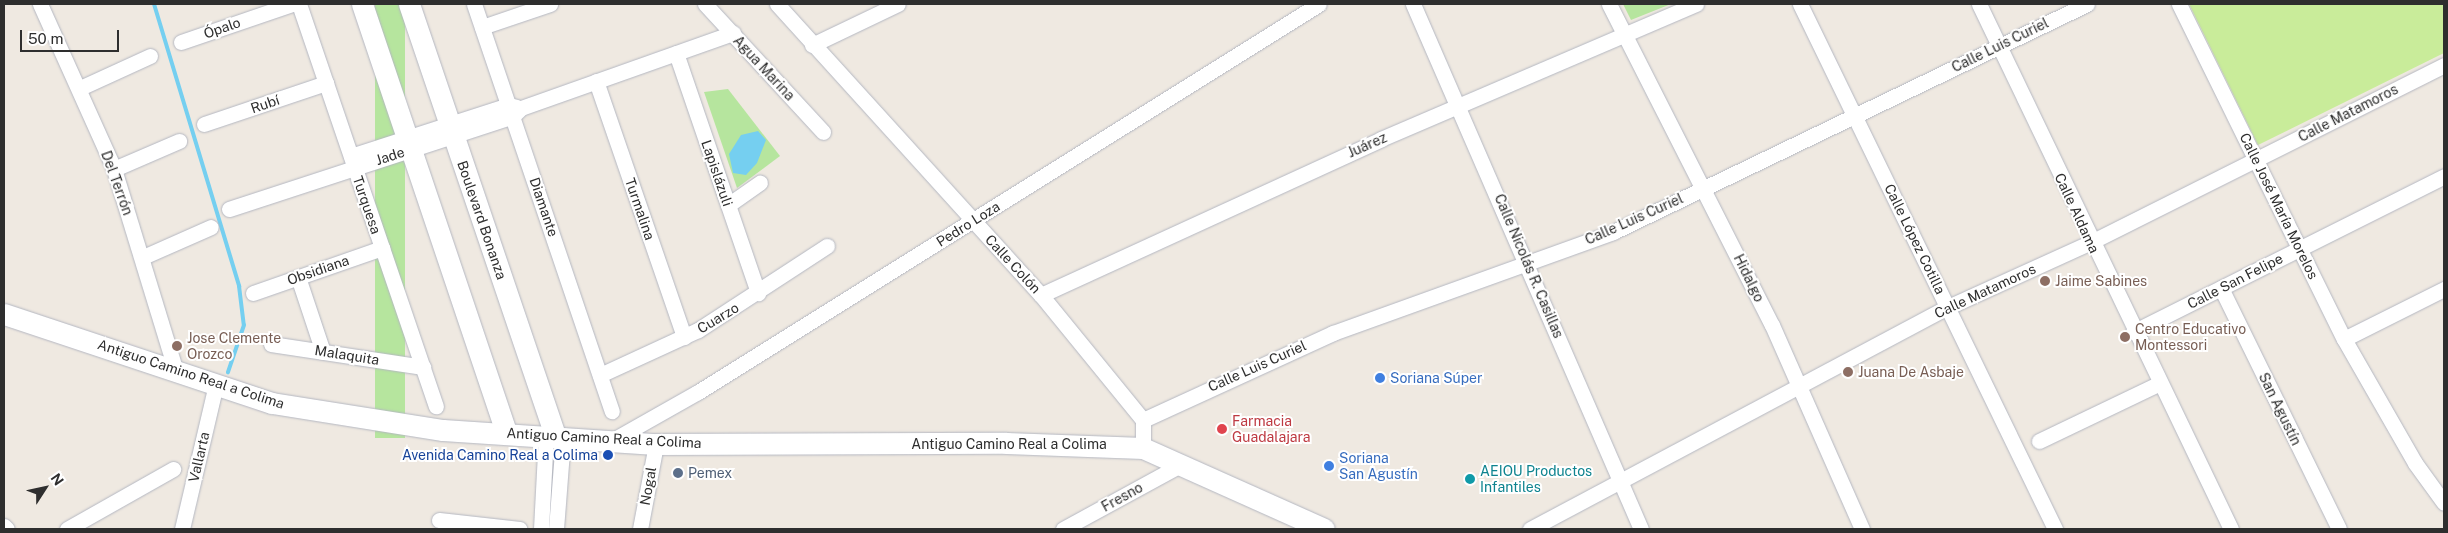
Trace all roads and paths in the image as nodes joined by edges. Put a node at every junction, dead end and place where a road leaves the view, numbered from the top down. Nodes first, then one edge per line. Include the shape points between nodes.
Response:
1 (292, 4) edge
2 (299, 4) edge
3 (362, 4) edge
4 (409, 4) edge
5 (474, 4) edge
6 (550, 4) edge
7 (705, 4) edge
8 (777, 4) edge
9 (898, 4) edge
10 (1319, 4) edge
11 (1413, 4) edge
12 (1609, 4) edge
13 (1696, 4) edge
14 (1800, 4) edge
15 (1979, 4) edge
16 (2087, 4) edge
17 (2179, 4) edge
18 (43, 5) edge
19 (482, 27) junction
20 (1623, 32) junction
21 (733, 33) junction
22 (181, 42) dead end
23 (812, 45) junction
24 (1999, 46) junction
25 (676, 54) junction
26 (150, 56) dead end
27 (2444, 65) edge
28 (596, 81) junction
29 (326, 84) junction
30 (80, 88) junction
31 (1458, 105) junction
32 (514, 110) junction
33 (1854, 115) junction
34 (204, 124) dead end
35 (452, 129) junction
36 (823, 132) dead end
37 (179, 141) dead end
38 (409, 143) junction
39 (2256, 159) junction
40 (353, 162) junction
41 (114, 169) junction
42 (2444, 176) edge
43 (760, 183) dead end
44 (1704, 188) junction
45 (728, 205) junction
46 (229, 209) dead end
47 (972, 221) junction
48 (210, 227) dead end
49 (2091, 242) junction
50 (827, 246) dead end
51 (382, 248) junction
52 (2300, 248) junction
53 (143, 257) junction
54 (1528, 261) junction
55 (298, 277) junction
56 (2221, 288) junction
57 (2444, 289) edge
58 (253, 293) dead end
59 (758, 293) junction
60 (1041, 295) junction
61 (1948, 307) junction
62 (4, 314) edge
63 (2133, 332) junction
64 (684, 337) junction
65 (2344, 339) junction
66 (271, 344) dead end
67 (323, 352) junction
68 (423, 367) junction
69 (175, 369) junction
70 (600, 375) junction
71 (216, 384) junction
72 (2158, 384) junction
73 (1801, 386) junction
74 (436, 406) dead end
75 (2384, 406) junction
76 (612, 411) dead end
77 (1143, 420) junction
78 (506, 432) junction
79 (555, 436) junction
80 (613, 440) junction
81 (2039, 441) dead end
82 (656, 444) junction
83 (1143, 448) junction
84 (1182, 464) junction
85 (173, 469) dead end
86 (1618, 480) junction
87 (2444, 494) edge
88 (2444, 503) edge
89 (439, 520) dead end
90 (4, 526) edge
91 (482, 527) edge
92 (7, 529) edge
93 (67, 529) edge
94 (182, 529) edge
95 (519, 529) edge
96 (541, 529) edge
97 (556, 529) edge
98 (640, 529) edge
99 (1063, 529) edge
100 (1324, 529) edge
101 (1530, 529) edge
102 (1642, 529) edge
103 (1862, 529) edge
104 (2055, 529) edge
105 (2231, 529) edge
106 (2339, 529) edge

1 - 22 street, Ópalo
2 - 29 street, Turquesa
3 - 38 main road
4 - 35 main road, Boulevard Bonanza
5 - 19 street, Diamante
6 - 19 street
7 - 21 street, Agua Marina
8 - 23 street, Calle Colón
9 - 23 street
10 - 47 street, Pedro Loza
11 - 31 street, Calle Nicolás R. Casillas
12 - 20 street, Hidalgo
13 - 20 street, Juárez
14 - 33 street, Calle López Cotilla
15 - 24 street, Calle Aldama
16 - 24 street, Calle Luis Curiel
17 - 39 street, Calle José María Morelos
18 - 30 street, Del Terrón
19 - 32 street, Diamante
20 - 31 street, Juárez
20 - 44 street, Hidalgo
21 - 25 street, Jade
21 - 36 street, Agua Marina
23 - 47 street, Calle Colón
24 - 33 street, Calle Luis Curiel
24 - 49 street, Calle Aldama
25 - 28 street, Jade
25 - 45 street, Lapislázuli
26 - 30 street
27 - 39 street, Calle Matamoros
28 - 32 street, Jade
28 - 64 street, Turmalina
29 - 34 street, Rubí
29 - 40 street, Turquesa
30 - 41 street, Del Terrón
31 - 54 street, Calle Nicolás R. Casillas
31 - 60 street, Juárez
32 - 35 street, Jade
32 - 70 street, Diamante
33 - 44 street, Calle Luis Curiel
33 - 61 street, Calle López Cotilla
35 - 38 street, Jade
35 - 79 main road, Boulevard Bonanza
37 - 41 street
38 - 40 street, Jade
38 - 78 main road
39 - 49 street, Calle Matamoros
39 - 52 street, Calle José María Morelos
40 - 46 street, Jade
40 - 51 street, Turquesa
41 - 53 street, Del Terrón
42 - 52 street, Calle San Felipe
43 - 45 street
44 - 54 street, Calle Luis Curiel via 1613,232
44 - 73 street, Hidalgo
45 - 59 street, Lapislázuli
47 - 60 street, Calle Colón
47 - 80 street, Pedro Loza
48 - 53 street
49 - 61 street, Calle Matamoros
49 - 63 street, Calle Aldama
50 - 59 street, Cuarzo
51 - 55 street, Obsidiana
51 - 68 street, Turquesa
52 - 56 street, Calle San Felipe
52 - 65 street, Calle José María Morelos
53 - 69 street, Del Terrón
54 - 77 street, Calle Luis Curiel via 1333,332
54 - 86 street, Calle Nicolás R. Casillas
55 - 58 street, Obsidiana
55 - 67 street
56 - 63 street, Calle San Felipe
56 - 106 street, San Agustín
57 - 65 street
59 - 64 street, Cuarzo
60 - 77 street, Calle Colón
61 - 73 street, Calle Matamoros
61 - 104 street, Calle López Cotilla
62 - 69 main road, Antiguo Camino Real a Colima
63 - 72 street, Calle Aldama
64 - 70 street, Cuarzo
65 - 75 street, Calle José María Morelos
66 - 67 street, Malaquita
67 - 68 street, Malaquita
68 - 74 street, Turquesa
69 - 71 main road, Antiguo Camino Real a Colima
70 - 76 street, Diamante
71 - 78 main road, Antiguo Camino Real a Colima via 328,414 443,430
71 - 94 street, Vallarta
72 - 81 street
72 - 105 street, Calle Aldama
73 - 86 street, Calle Matamoros
73 - 103 street, Hidalgo
75 - 87 street, Calle José María Morelos via 2420,453
75 - 88 street, Calle José María Morelos via 2415,463
77 - 83 street
78 - 79 main road, Antiguo Camino Real a Colima
79 - 80 main road, Antiguo Camino Real a Colima
79 - 96 street
79 - 97 street
80 - 82 main road, Antiguo Camino Real a Colima
82 - 83 main road, Antiguo Camino Real a Colima via 1006,443
82 - 98 street, Nogal
83 - 84 main road, Antiguo Camino Real a Colima
84 - 99 street, Fresno
84 - 100 main road, Antiguo Camino Real a Colima
85 - 93 street
86 - 101 street, Calle Matamoros
86 - 102 street, Calle Nicolás R. Casillas
89 - 91 street
90 - 92 street
91 - 95 street

